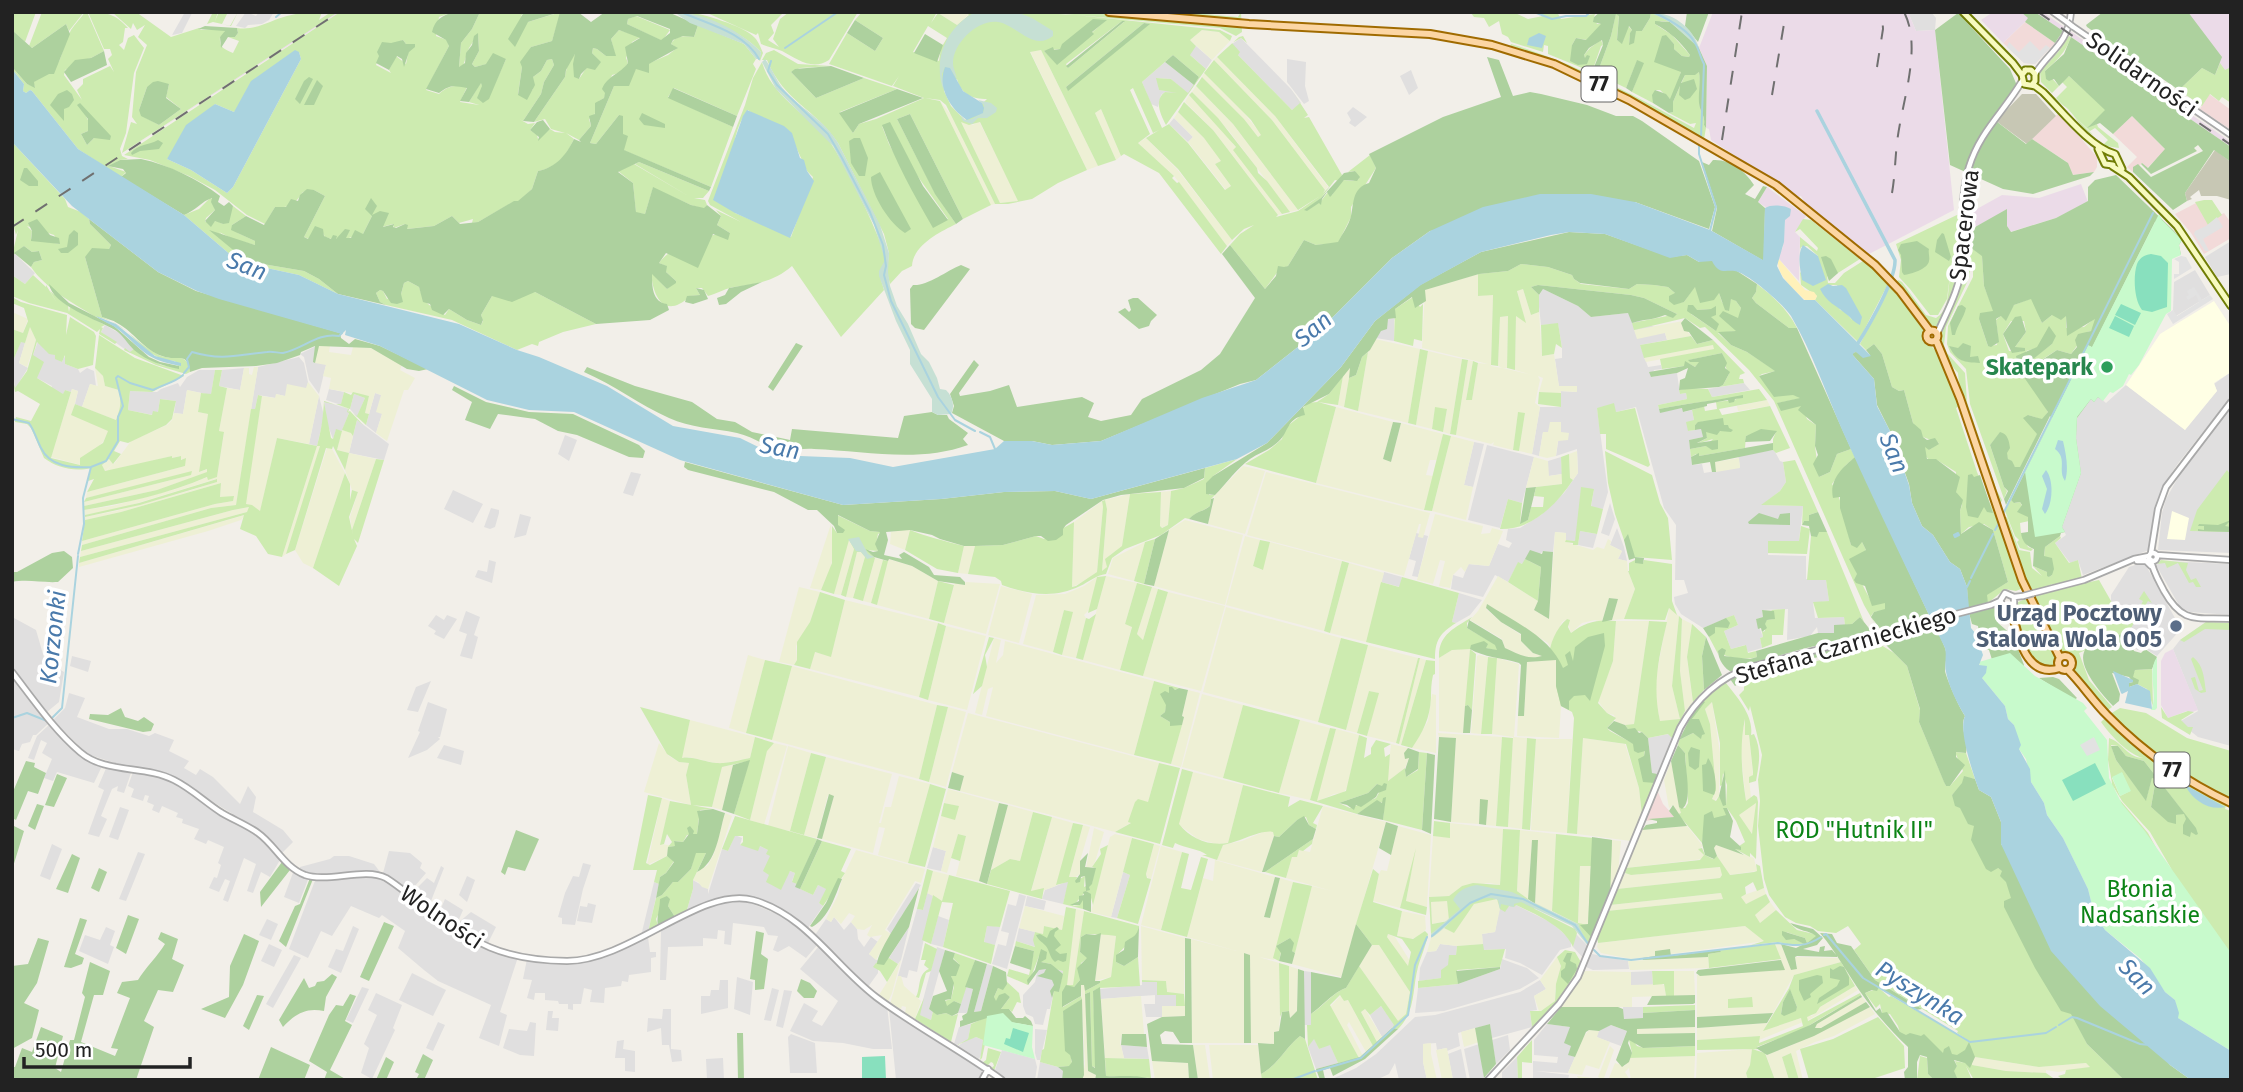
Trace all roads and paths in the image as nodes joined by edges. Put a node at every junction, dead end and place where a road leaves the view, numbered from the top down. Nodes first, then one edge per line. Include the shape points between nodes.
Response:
1 (1108, 12) edge
2 (1963, 12) edge
3 (2053, 12) edge
4 (2071, 12) edge
5 (2029, 77) junction
6 (2231, 135) edge
7 (2107, 155) junction
8 (2114, 163) junction
9 (2220, 291) junction
10 (2231, 306) edge
11 (2231, 312) edge
12 (1933, 335) junction
13 (2231, 402) edge
14 (2153, 557) junction
15 (2231, 560) edge
16 (2137, 561) junction
17 (2152, 568) junction
18 (2101, 573) junction
19 (2000, 602) junction
20 (2012, 603) junction
21 (2195, 617) junction
22 (2231, 619) edge
23 (2064, 664) junction
24 (12, 672) edge
25 (2231, 803) edge
26 (988, 1069) junction
27 (982, 1080) edge
28 (1002, 1080) edge
29 (1488, 1080) edge

1 - 12 main road, 77 via 1430,34 1547,62 1692,135 1776,185 1871,261
2 - 5 main road
3 - 6 street, Solidarności, bridge
4 - 5 street via 2064,40
5 - 7 main road
5 - 12 street, Spacerowa via 1985,130 1969,166 1963,196 1961,273 1952,302
7 - 8 main road via 2115,155
7 - 8 main road via 2105,164
8 - 9 main road via 2180,229
9 - 10 main road
9 - 11 main road
12 - 23 main road, 77 via 1958,392 2030,598
13 - 14 street via 2164,492
14 - 15 street
14 - 16 street
14 - 17 street
14 - 18 street via 2134,559
14 - 21 street via 2174,604
16 - 17 street via 2146,561
16 - 18 street
17 - 21 street via 2174,609
18 - 20 street, bridge
19 - 20 street
19 - 20 street, Stefana Czarnieckiego via 2006,593
19 - 29 street, Stefana Czarnieckiego via 1750,667 1714,686 1686,717 1574,984
20 - 23 main road via 2029,660 2049,671
21 - 22 street
23 - 25 main road, 77 via 2103,711 2164,764
24 - 26 street, Wolności via 84,755 180,783 258,833 287,864 306,875 381,876 487,948 566,961 620,949 709,904 754,901 800,925 874,996
26 - 27 street
26 - 28 street, Wolności

